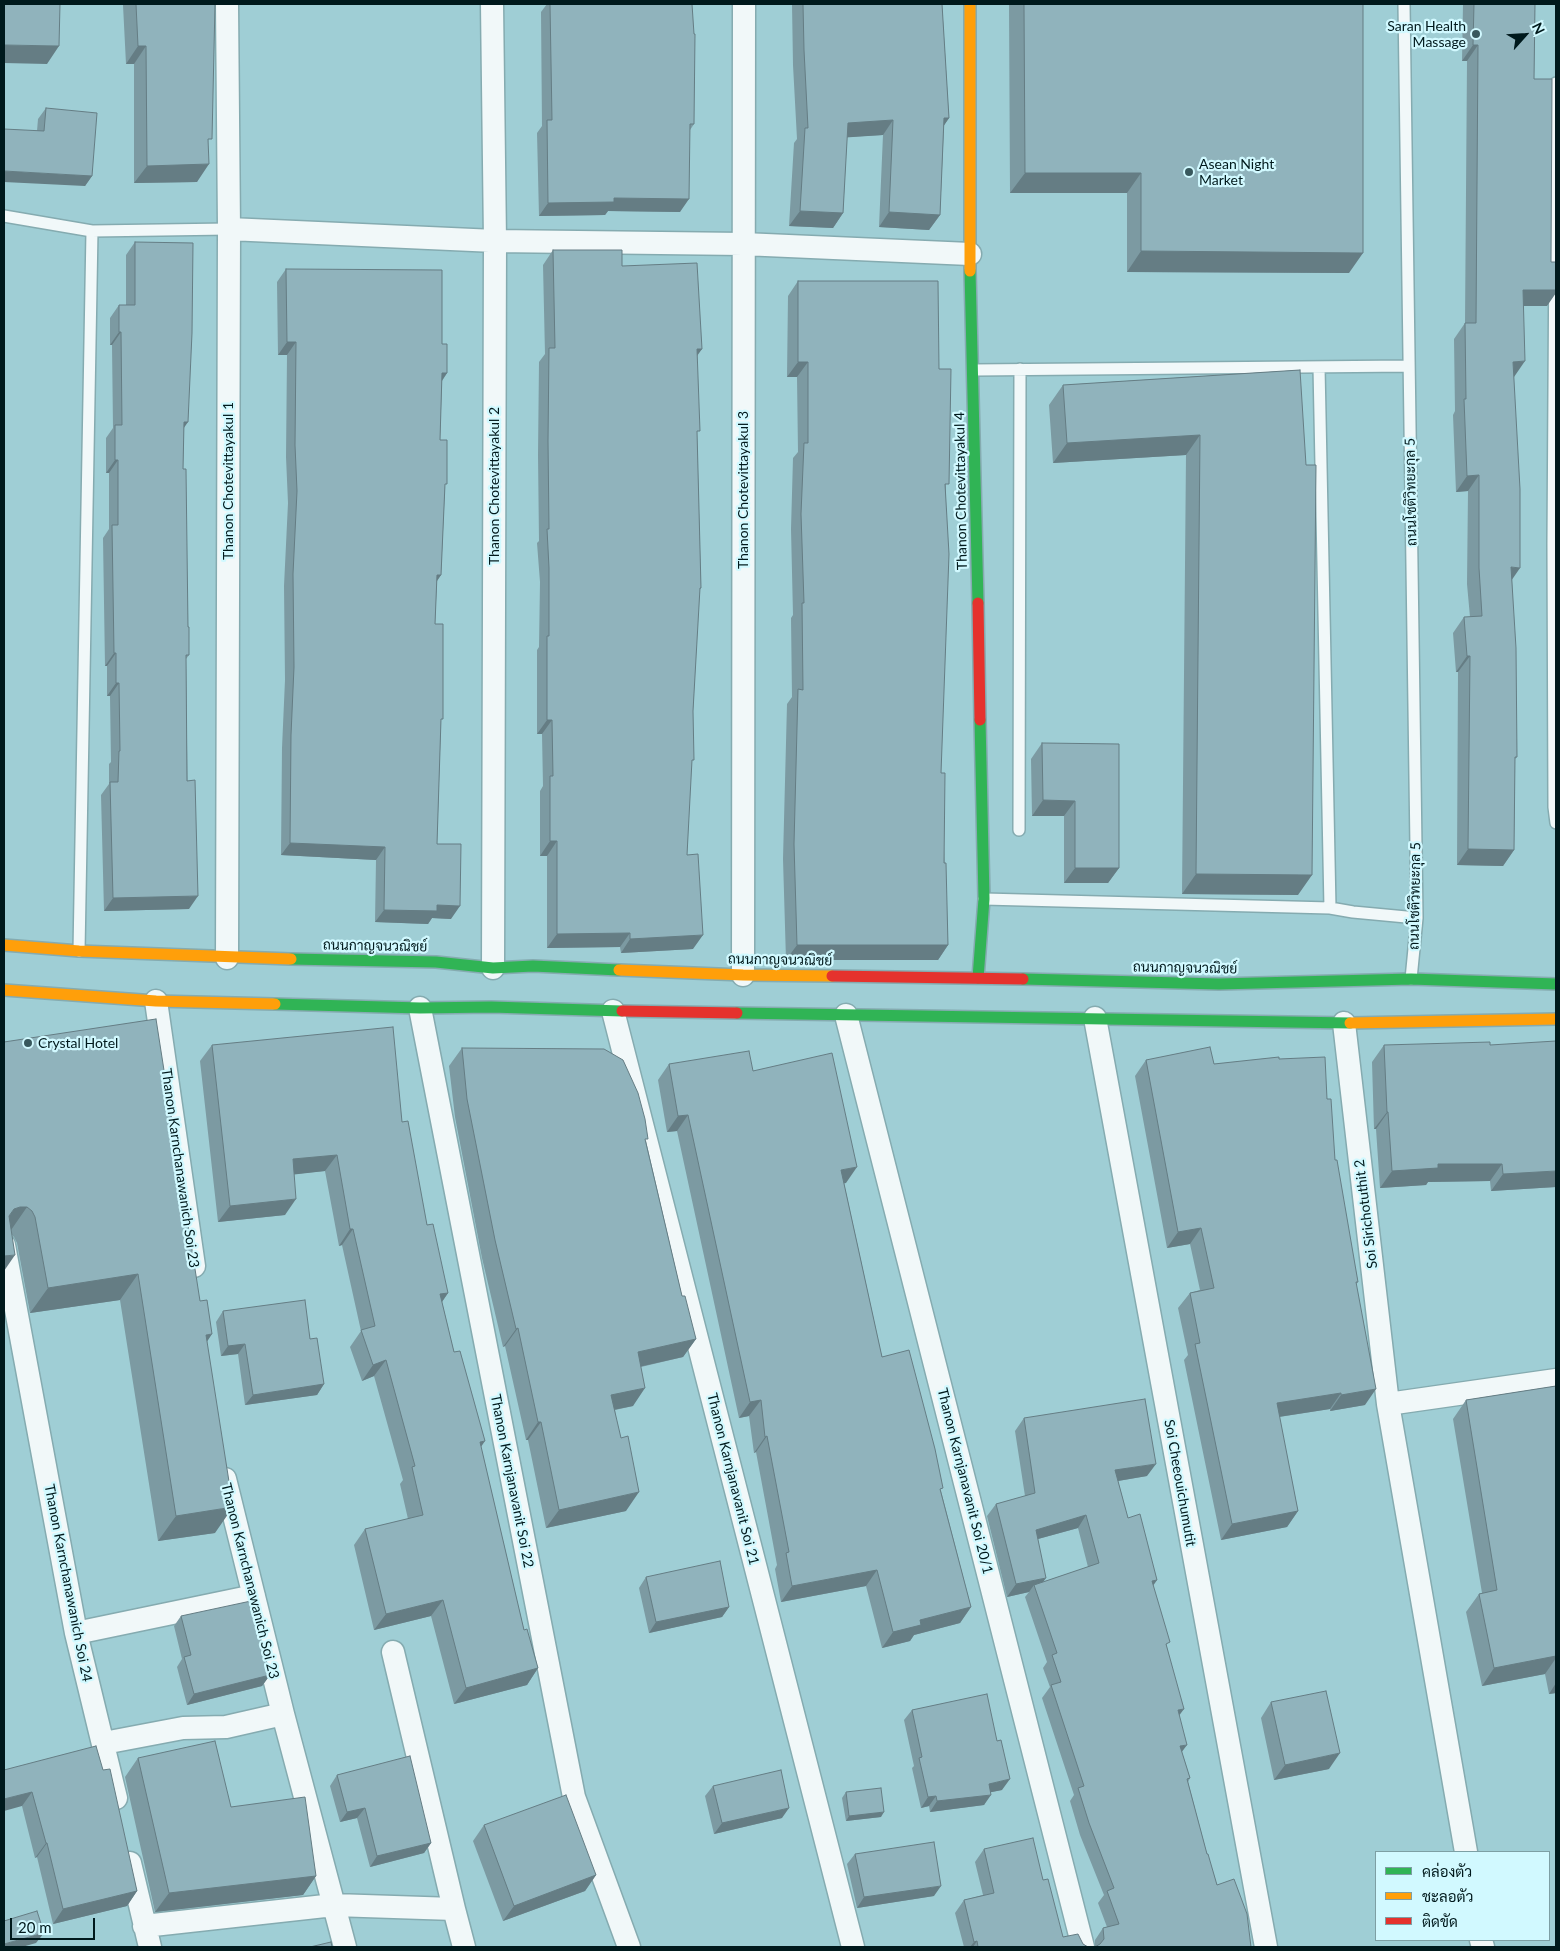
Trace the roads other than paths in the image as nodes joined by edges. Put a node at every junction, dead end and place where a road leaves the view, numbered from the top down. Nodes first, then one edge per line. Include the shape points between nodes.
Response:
1 (227, 4) edge
2 (492, 4) edge
3 (744, 4) edge
4 (970, 4) edge
5 (1404, 4) edge
6 (1556, 83) edge
7 (1556, 96) edge
8 (4, 216) edge
9 (229, 229) junction
10 (92, 231) junction
11 (495, 241) junction
12 (743, 244) junction
13 (970, 254) junction
14 (1409, 366) junction
15 (1319, 367) junction
16 (1020, 369) junction
17 (974, 370) junction
18 (1555, 736) edge
19 (1556, 823) edge
20 (1019, 830) dead end
21 (984, 899) junction
22 (1330, 908) junction
23 (1417, 918) junction
24 (4, 945) edge
25 (79, 951) junction
26 (227, 958) junction
27 (492, 973) junction
28 (978, 978) junction
29 (1412, 979) junction
30 (744, 980) junction
31 (1556, 984) edge
32 (4, 990) edge
33 (156, 1001) junction
34 (420, 1008) junction
35 (613, 1011) junction
36 (846, 1015) junction
37 (1095, 1018) junction
38 (1556, 1019) edge
39 (1344, 1023) junction
40 (4, 1245) edge
41 (197, 1288) edge
42 (1556, 1380) edge
43 (1388, 1404) junction
44 (221, 1456) edge
45 (254, 1596) junction
46 (76, 1633) junction
47 (393, 1652) dead end
48 (283, 1714) junction
49 (104, 1743) junction
50 (1466, 1851) edge
51 (334, 1904) junction
52 (454, 1909) junction
53 (144, 1926) junction
54 (150, 1947) edge
55 (346, 1947) edge
56 (464, 1947) edge
57 (628, 1947) edge
58 (853, 1947) edge
59 (1083, 1947) edge
60 (1266, 1947) edge

1 - 9 street, Thanon Chotevittayakul 1
2 - 11 street, Thanon Chotevittayakul 2
3 - 12 street, Thanon Chotevittayakul 3
4 - 13 main road, Thanon Chotevittayakul 4
5 - 14 lane, ถนนโชติวิทยะกุล 5
6 - 7 lane
7 - 18 lane
8 - 10 lane
9 - 10 lane
9 - 11 street
9 - 26 street, Thanon Chotevittayakul 1
10 - 25 lane
11 - 12 street
11 - 27 street, Thanon Chotevittayakul 2
12 - 13 street
12 - 30 street, Thanon Chotevittayakul 3
13 - 17 main road, Thanon Chotevittayakul 4
14 - 15 lane
14 - 23 lane, ถนนโชติวิทยะกุล 5
15 - 16 lane
15 - 22 lane
16 - 17 lane
16 - 20 lane
17 - 21 main road, Thanon Chotevittayakul 4
18 - 19 lane
21 - 22 lane
21 - 28 main road, Thanon Chotevittayakul 4
22 - 23 lane
23 - 29 lane, ถนนโชติวิทยะกุล 5
24 - 25 main road, ถนนกาญจนวณิชย์
25 - 26 main road, ถนนกาญจนวณิชย์
26 - 27 main road, ถนนกาญจนวณิชย์ via 436,962
27 - 30 main road, ถนนกาญจนวณิชย์ via 533,966
28 - 29 main road, ถนนกาญจนวณิชย์ via 1219,984
28 - 30 main road, ถนนกาญจนวณิชย์
29 - 31 main road, ถนนกาญจนวณิชย์
32 - 33 main road
33 - 34 main road
33 - 41 street, Thanon Karnchanawanich Soi 23
34 - 35 main road via 491,1002
34 - 57 street, Thanon Karnjanavanit Soi 22 via 574,1797
35 - 36 main road via 747,1009
35 - 58 street, Thanon Karnjanavanit Soi 21
36 - 37 main road
36 - 59 street, Thanon Karnjanavanit Soi 20/1
37 - 39 main road
37 - 60 street, Soi Cheeouichumutit
38 - 39 main road
39 - 43 street, Soi Sirichotuthit 2
40 - 46 street, Thanon Karnchanawanich Soi 24
42 - 43 street
43 - 50 street, Soi Sirichotuthit 2
44 - 45 street, Thanon Karnchanawanich Soi 23
45 - 46 street
45 - 48 street, Thanon Karnchanawanich Soi 23
46 - 49 street, Thanon Karnchanawanich Soi 24
47 - 52 street
48 - 49 street via 226,1727 183,1728
48 - 51 street, Thanon Karnchanawanich Soi 23
49 - 53 street, Thanon Karnchanawanich Soi 24
51 - 52 street
51 - 53 street
51 - 55 street, Thanon Karnchanawanich Soi 23
52 - 56 street
53 - 54 street, Thanon Karnchanawanich Soi 24

